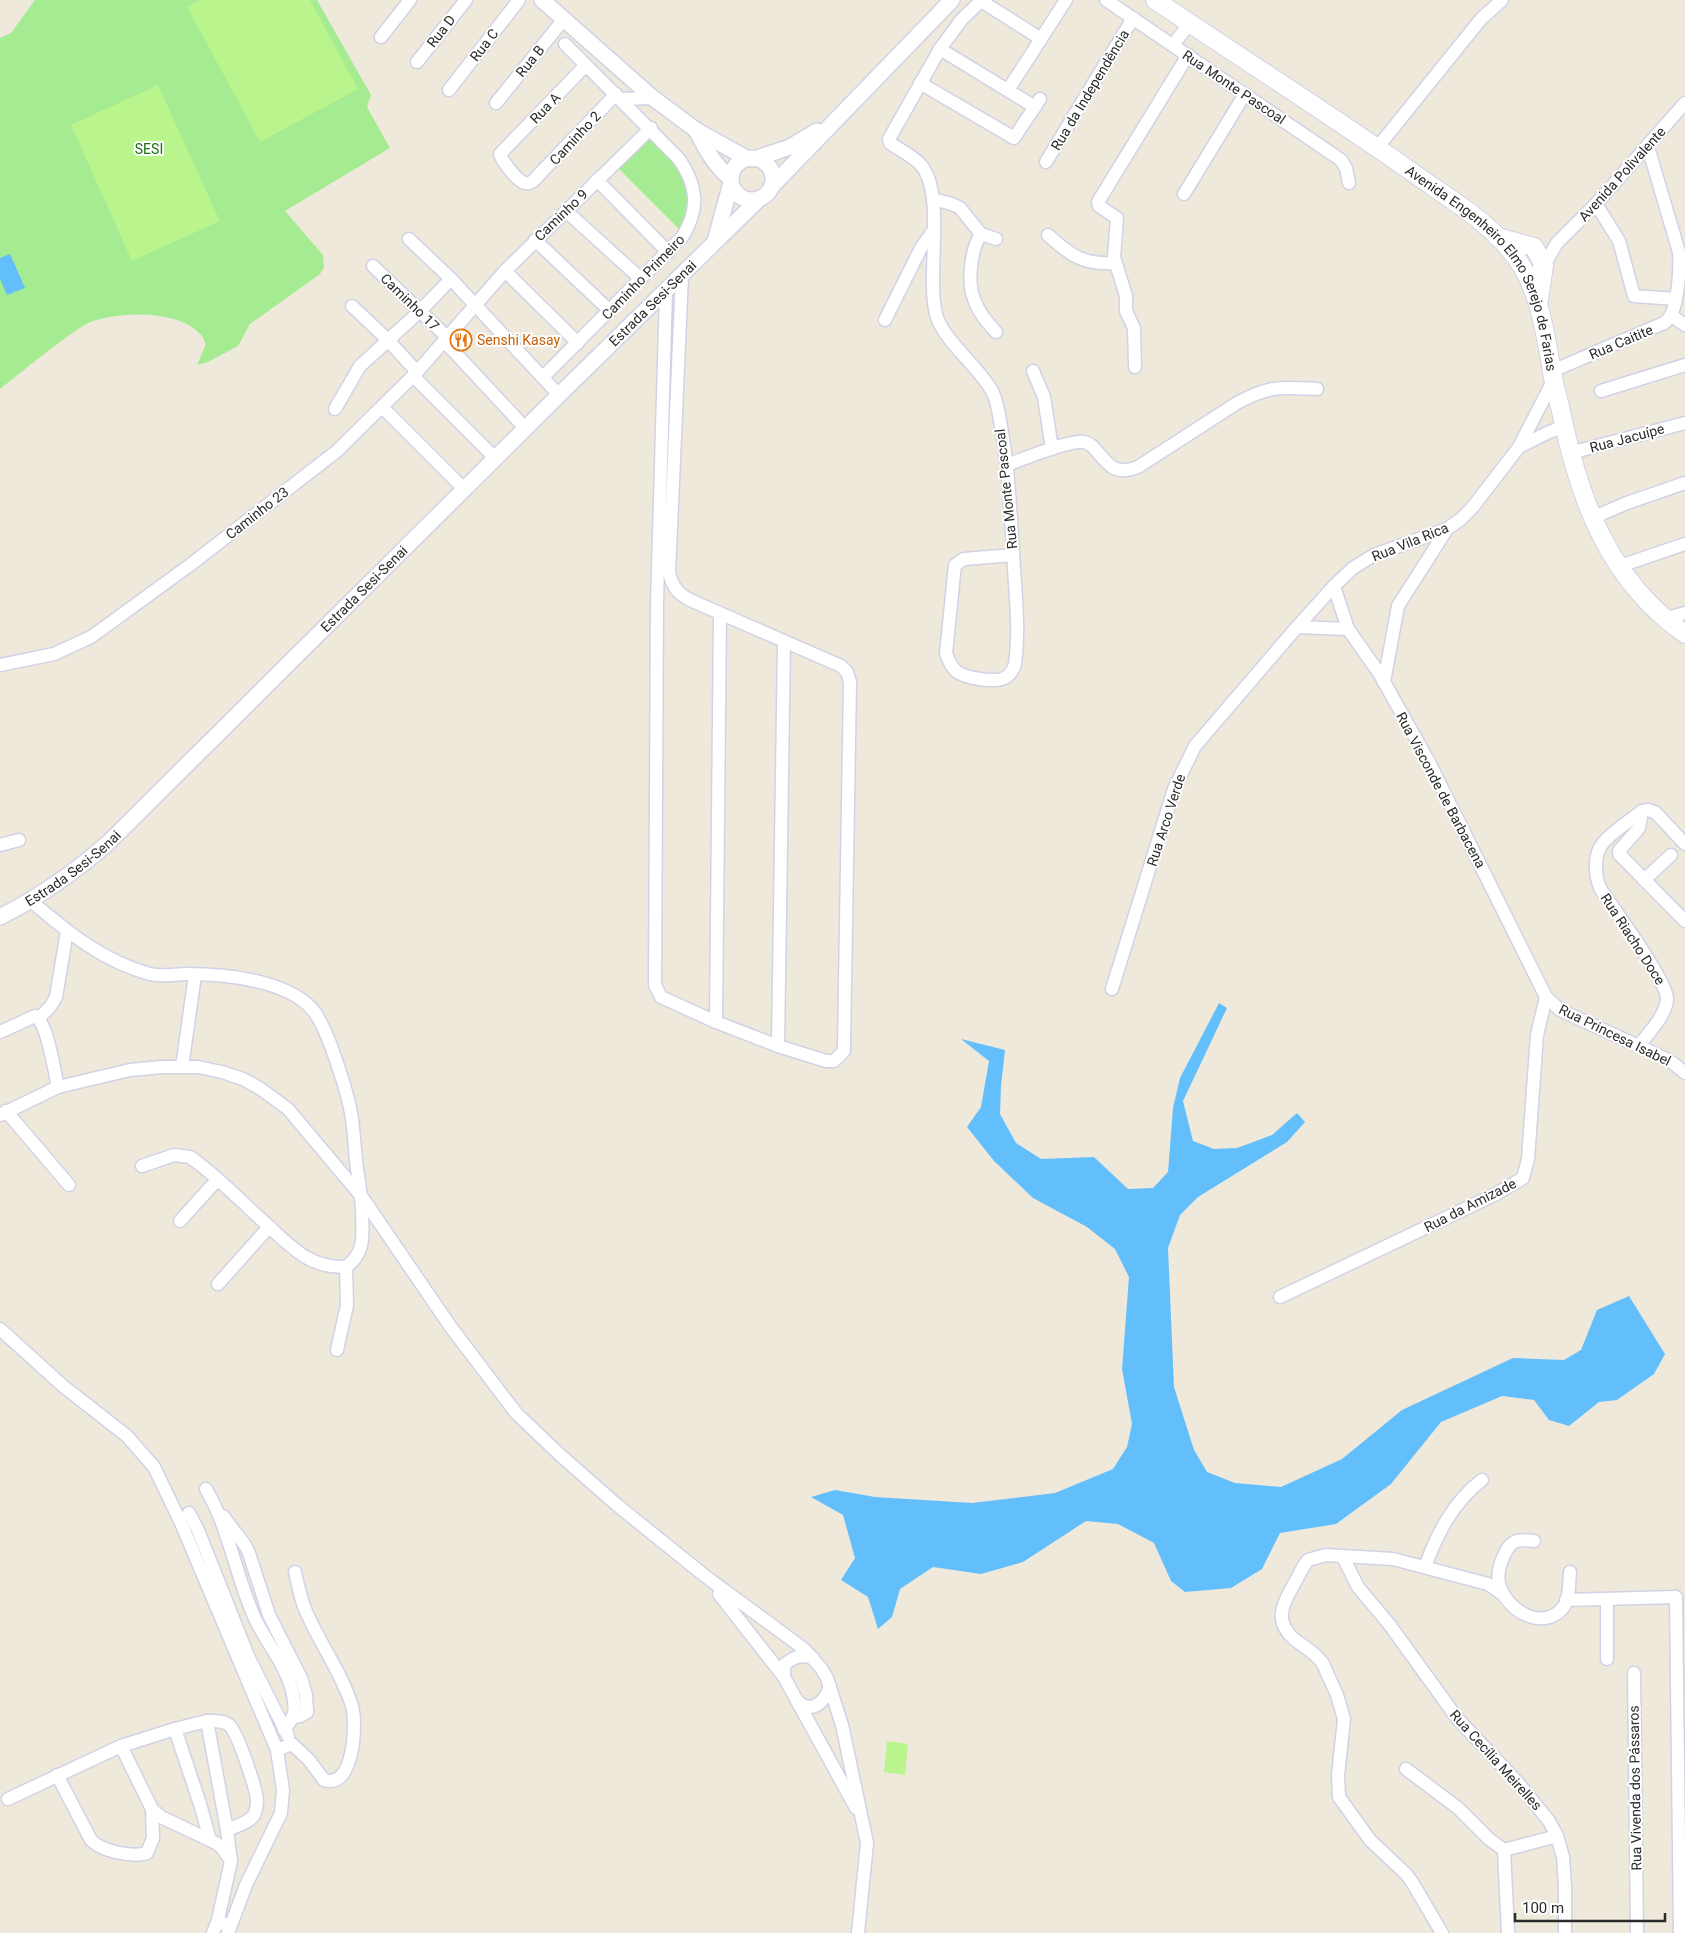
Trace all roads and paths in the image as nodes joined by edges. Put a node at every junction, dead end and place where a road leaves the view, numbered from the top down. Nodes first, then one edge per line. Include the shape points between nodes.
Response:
1 (410, 0) edge
2 (466, 0) edge
3 (519, 0) edge
4 (542, 0) edge
5 (952, 0) edge
6 (982, 0) edge
7 (1066, 0) edge
8 (1106, 0) edge
9 (1155, 0) edge
10 (1502, 0) edge
11 (1133, 18) junction
12 (564, 19) junction
13 (1190, 23) junction
14 (381, 37) dead end
15 (1041, 38) junction
16 (566, 44) dead end
17 (1173, 45) junction
18 (940, 49) junction
19 (1188, 55) junction
20 (417, 62) dead end
21 (586, 65) junction
22 (920, 83) junction
23 (449, 90) dead end
24 (1008, 90) junction
25 (1245, 94) junction
26 (618, 96) junction
27 (653, 98) junction
28 (496, 103) dead end
29 (1685, 103) edge
30 (831, 123) junction
31 (651, 128) junction
32 (696, 130) junction
33 (1648, 147) junction
34 (1377, 148) junction
35 (751, 159) junction
36 (1046, 162) dead end
37 (597, 180) junction
38 (731, 181) junction
39 (533, 182) joint
40 (1349, 183) dead end
41 (771, 187) junction
42 (1184, 194) dead end
43 (760, 198) junction
44 (933, 199) junction
45 (1596, 204) junction
46 (566, 211) junction
47 (933, 231) junction
48 (981, 234) junction
49 (1048, 235) dead end
50 (1497, 237) junction
51 (409, 239) dead end
52 (996, 239) dead end
53 (535, 240) junction
54 (714, 242) junction
55 (1557, 243) junction
56 (1534, 247) junction
57 (668, 252) junction
58 (1115, 263) junction
59 (1544, 265) junction
60 (373, 266) dead end
61 (1522, 267) junction
62 (505, 271) junction
63 (682, 276) junction
64 (451, 279) junction
65 (641, 279) junction
66 (666, 291) junction
67 (1676, 298) junction
68 (1538, 303) junction
69 (475, 304) junction
70 (352, 306) dead end
71 (420, 311) junction
72 (610, 311) junction
73 (642, 314) junction
74 (1672, 316) junction
75 (885, 320) dead end
76 (665, 323) junction
77 (1685, 325) edge
78 (996, 332) dead end
79 (388, 340) junction
80 (446, 340) junction
81 (578, 343) junction
82 (1685, 365) edge
83 (1136, 367) dead end
84 (1033, 371) dead end
85 (415, 374) junction
86 (1553, 376) junction
87 (543, 377) junction
88 (1317, 389) dead end
89 (1601, 391) dead end
90 (559, 395) junction
91 (382, 407) junction
92 (335, 409) dead end
93 (1685, 423) edge
94 (1564, 426) junction
95 (526, 428) junction
96 (1518, 446) junction
97 (1052, 449) junction
98 (1570, 453) junction
99 (496, 459) junction
100 (1007, 465) junction
101 (1685, 483) edge
102 (464, 489) junction
103 (1592, 518) junction
104 (1448, 529) junction
105 (1685, 544) edge
106 (1013, 555) junction
107 (1620, 566) junction
108 (1334, 586) junction
109 (658, 588) junction
110 (675, 590) junction
111 (1685, 613) edge
112 (720, 614) junction
113 (1664, 619) junction
114 (1297, 627) junction
115 (1348, 629) junction
116 (1685, 634) edge
117 (784, 640) junction
118 (0, 665) edge
119 (1384, 682) junction
120 (1642, 811) junction
121 (19, 840) dead end
122 (1685, 844) edge
123 (0, 845) edge
124 (1671, 855) dead end
125 (1644, 880) junction
126 (31, 901) junction
127 (0, 917) edge
128 (1685, 921) edge
129 (67, 931) junction
130 (195, 975) junction
131 (1112, 990) dead end
132 (1546, 997) junction
133 (39, 1018) junction
134 (716, 1022) junction
135 (0, 1032) edge
136 (778, 1046) junction
137 (1639, 1046) junction
138 (182, 1067) junction
139 (1685, 1073) edge
140 (58, 1087) junction
141 (3, 1113) edge
142 (142, 1166) dead end
143 (217, 1180) junction
144 (68, 1185) dead end
145 (362, 1197) junction
146 (180, 1221) dead end
147 (269, 1227) junction
148 (346, 1267) junction
149 (218, 1284) dead end
150 (1280, 1297) dead end
151 (0, 1329) edge
152 (337, 1350) dead end
153 (1482, 1480) dead end
154 (206, 1489) dead end
155 (189, 1513) dead end
156 (1534, 1541) dead end
157 (1343, 1557) junction
158 (1425, 1567) junction
159 (295, 1572) dead end
160 (1570, 1572) dead end
161 (705, 1576) junction
162 (1680, 1594) edge
163 (1504, 1595) junction
164 (1566, 1600) junction
165 (1607, 1600) junction
166 (813, 1658) junction
167 (1607, 1659) dead end
168 (1634, 1673) dead end
169 (784, 1677) junction
170 (830, 1686) junction
171 (798, 1701) junction
172 (206, 1721) junction
173 (176, 1729) junction
174 (284, 1730) junction
175 (292, 1744) junction
176 (121, 1746) junction
177 (277, 1750) junction
178 (1406, 1769) dead end
179 (58, 1775) junction
180 (8, 1799) dead end
181 (152, 1810) junction
182 (863, 1820) junction
183 (227, 1830) junction
184 (1556, 1836) junction
185 (210, 1840) junction
186 (1504, 1850) junction
187 (230, 1861) junction
188 (218, 1920) junction
189 (229, 1930) edge
190 (213, 1933) edge
191 (858, 1933) edge
192 (1442, 1933) edge
193 (1508, 1933) edge
194 (1565, 1933) edge
195 (1637, 1933) edge
196 (1680, 1933) edge

1 - 14 street
2 - 20 street, Rua D
3 - 23 street, Rua C
4 - 12 street
5 - 30 street
6 - 15 street
6 - 18 street, Rua Monte Pascoal via 962,19
7 - 15 street
8 - 11 street, Rua Monte Pascoal
9 - 13 main road, Avenida Engenheiro Elmo Serejo de Farias
10 - 34 street via 1481,19
11 - 17 street, Rua Monte Pascoal
11 - 36 street, Rua da Independência
12 - 27 street
12 - 28 street, Rua B
13 - 17 street
13 - 34 main road, Avenida Engenheiro Elmo Serejo de Farias
15 - 24 street
16 - 21 street
17 - 19 street, Rua Monte Pascoal
18 - 22 street, Rua Monte Pascoal
18 - 24 street
19 - 25 street, Rua Monte Pascoal
19 - 58 street via 1098,202 1117,218
21 - 26 street
21 - 39 street, Rua A via 500,157 523,183
22 - 24 street via 1014,138 1037,103
22 - 44 street, Rua Monte Pascoal via 889,141 921,165
25 - 40 street, Rua Monte Pascoal via 1341,160
25 - 42 street
26 - 27 street
26 - 31 street, Caminho Primeiro
26 - 39 street, Caminho 2
27 - 32 street
29 - 33 street, Avenida Polivalente
30 - 35 street via 790,147
30 - 41 street
31 - 37 street, Caminho 9
31 - 57 street, Caminho Primeiro via 689,173 694,192 694,213 690,224
32 - 35 street
32 - 38 street via 708,153
33 - 45 street, Avenida Polivalente
33 - 67 street via 1679,252
34 - 50 main road, Avenida Engenheiro Elmo Serejo de Farias via 1475,217
35 - 38 street via 738,164
35 - 41 street via 760,160 770,168
37 - 46 street, Caminho 9
37 - 57 street
38 - 43 street via 742,198
38 - 54 street, Estrada Sesi-Senai
41 - 43 street
43 - 54 street, Estrada Sesi-Senai
44 - 47 street, Rua Monte Pascoal
44 - 48 street via 960,208
45 - 55 street, Avenida Polivalente
45 - 67 street via 1618,240 1634,296
46 - 53 street, Caminho 9
46 - 65 street
47 - 75 street
47 - 100 street, Rua Monte Pascoal via 933,299 937,319 993,394
48 - 52 street
48 - 78 street via 972,259 972,295
49 - 58 street via 1084,261
50 - 56 main road
50 - 61 main road, Avenida Engenheiro Elmo Serejo de Farias
51 - 64 street
53 - 62 street, Caminho 9
53 - 72 street
54 - 63 street, Estrada Sesi-Senai
55 - 56 street
55 - 59 street, Avenida Polivalente
56 - 59 main road
56 - 61 street
57 - 65 street, Caminho Primeiro
58 - 83 street via 1126,296 1126,312 1134,328
59 - 61 street
59 - 68 main road
60 - 71 street, Caminho 17
61 - 68 main road, Avenida Engenheiro Elmo Serejo de Farias
62 - 69 street, Caminho 9
62 - 81 street
63 - 66 street, Estrada Sesi-Senai
63 - 110 street via 669,573
64 - 69 street
64 - 71 street
65 - 72 street, Caminho Primeiro
66 - 73 street, Estrada Sesi-Senai
66 - 76 street
67 - 74 street
68 - 86 main road, Avenida Engenheiro Elmo Serejo de Farias
69 - 80 street, Caminho 23
69 - 87 street
70 - 79 street
71 - 79 street
71 - 80 street, Caminho 17
72 - 81 street, Caminho Primeiro
73 - 76 street
73 - 90 street, Estrada Sesi-Senai
74 - 77 street
74 - 86 street, Rua Caitite via 1664,323
76 - 109 street
79 - 85 street
79 - 92 street via 357,370
80 - 85 street, Caminho 23
80 - 95 street, Caminho 17
81 - 87 street, Caminho Primeiro
82 - 89 street
84 - 97 street via 1044,398
85 - 91 street, Caminho 23
85 - 99 street
86 - 94 main road, Avenida Engenheiro Elmo Serejo de Farias
86 - 96 street, Rua Vila Rica
87 - 90 street
88 - 97 street via 1278,387 1254,394 1138,467 1128,470 1118,471 1111,467 1089,443 1082,441
90 - 95 street, Estrada Sesi-Senai
91 - 102 street
91 - 118 street, Caminho 23 via 322,464 91,637 54,654
93 - 98 street, Rua Jacuípe
94 - 96 street, Rua Vila Rica
94 - 98 main road, Avenida Engenheiro Elmo Serejo de Farias
95 - 99 street, Estrada Sesi-Senai
96 - 104 street, Rua Vila Rica via 1475,506
97 - 100 street
98 - 103 main road, Avenida Engenheiro Elmo Serejo de Farias
99 - 102 street, Estrada Sesi-Senai
100 - 106 street, Rua Monte Pascoal
101 - 103 street
102 - 126 street, Estrada Sesi-Senai via 108,843
103 - 107 main road, Avenida Engenheiro Elmo Serejo de Farias
104 - 108 street, Rua Vila Rica via 1374,555 1353,568
104 - 119 street via 1398,606
105 - 107 street
106 - 106 street, Rua Monte Pascoal via 1016,660 1011,671 1001,679 974,678 957,671 948,659 945,646 955,565 964,559
107 - 113 main road, Avenida Engenheiro Elmo Serejo de Farias
108 - 114 street, Rua Arco Verde
108 - 115 street, Rua Visconde de Barbacena
109 - 110 street
109 - 134 street via 655,985 661,997
110 - 112 street
111 - 113 street
112 - 117 street
112 - 134 street
113 - 116 main road, Avenida Engenheiro Elmo Serejo de Farias
114 - 115 street
114 - 131 street, Rua Arco Verde via 1188,758 1174,789
115 - 119 street, Rua Visconde de Barbacena
117 - 136 street
117 - 136 street via 844,668 850,682 844,1052 834,1061 826,1061
119 - 132 street, Rua Visconde de Barbacena via 1453,809
120 - 122 street via 1656,813
120 - 125 street via 1639,828 1619,854
120 - 137 street, Rua Riacho Doce via 1603,843 1596,864 1600,888 1666,992 1662,1012
121 - 123 street
124 - 125 street
125 - 128 street
126 - 127 street, Estrada Sesi-Senai
126 - 129 street
129 - 130 street via 97,951 150,974
129 - 133 street via 56,996
130 - 138 street
130 - 145 street via 238,978 270,985 294,995 313,1010 328,1037 350,1106
132 - 137 street, Rua Princesa Isabel via 1560,1010
132 - 150 street, Rua da Amizade via 1538,1035 1528,1159 1523,1178
133 - 135 street via 29,1018
133 - 140 street
134 - 136 street
137 - 139 street, Rua Princesa Isabel via 1673,1063
138 - 140 street via 130,1070
138 - 145 street via 222,1072 274,1096
140 - 141 street
141 - 144 street
142 - 143 street via 183,1155 190,1157
143 - 146 street
143 - 147 street
145 - 148 street via 362,1245 353,1262
145 - 161 street via 450,1326 516,1413 617,1505
147 - 148 street via 306,1258 324,1266
147 - 149 street
148 - 152 street via 347,1305
151 - 177 street via 63,1386 127,1436 154,1467
153 - 158 street via 1451,1513 1435,1539
154 - 174 street via 218,1510 256,1620 289,1680 294,1696 294,1717
155 - 174 street via 248,1656
156 - 163 street via 1514,1541 1505,1552 1499,1571
157 - 158 street via 1393,1559
157 - 184 street, Rua Cecília Meirelles via 1358,1587 1457,1718 1532,1799
157 - 192 street via 1318,1556 1308,1560 1284,1604 1281,1620 1288,1632 1320,1658 1343,1713 1338,1775 1340,1797 1370,1840 1409,1878
158 - 163 street via 1488,1584
159 - 175 street via 304,1608 348,1696 353,1714 353,1739 348,1765 340,1778 328,1781
160 - 164 street
161 - 166 street
161 - 169 street
162 - 165 street
162 - 196 street
163 - 164 street via 1518,1612 1540,1618 1555,1614
164 - 165 street
165 - 167 street
166 - 169 street via 804,1655 790,1660 784,1665
166 - 170 street
168 - 195 street, Rua Vivenda dos Pássaros
169 - 171 street
170 - 171 street via 819,1704 803,1706
170 - 182 street
171 - 182 street
172 - 173 street
172 - 183 street
172 - 183 street via 228,1724 234,1732 257,1798 253,1817
173 - 176 street
173 - 185 street
174 - 175 street
175 - 177 street
176 - 179 street
176 - 181 street
177 - 189 street via 283,1790 281,1813 246,1885
178 - 186 street via 1458,1808
179 - 180 street
179 - 181 street via 97,1847 137,1856 147,1853 154,1838
181 - 185 street
182 - 191 street via 867,1843
183 - 187 street
184 - 186 street
184 - 194 street, Rua Cecília Meirelles via 1564,1870
185 - 187 street via 222,1848
186 - 193 street
187 - 188 street
188 - 189 street
188 - 190 street

